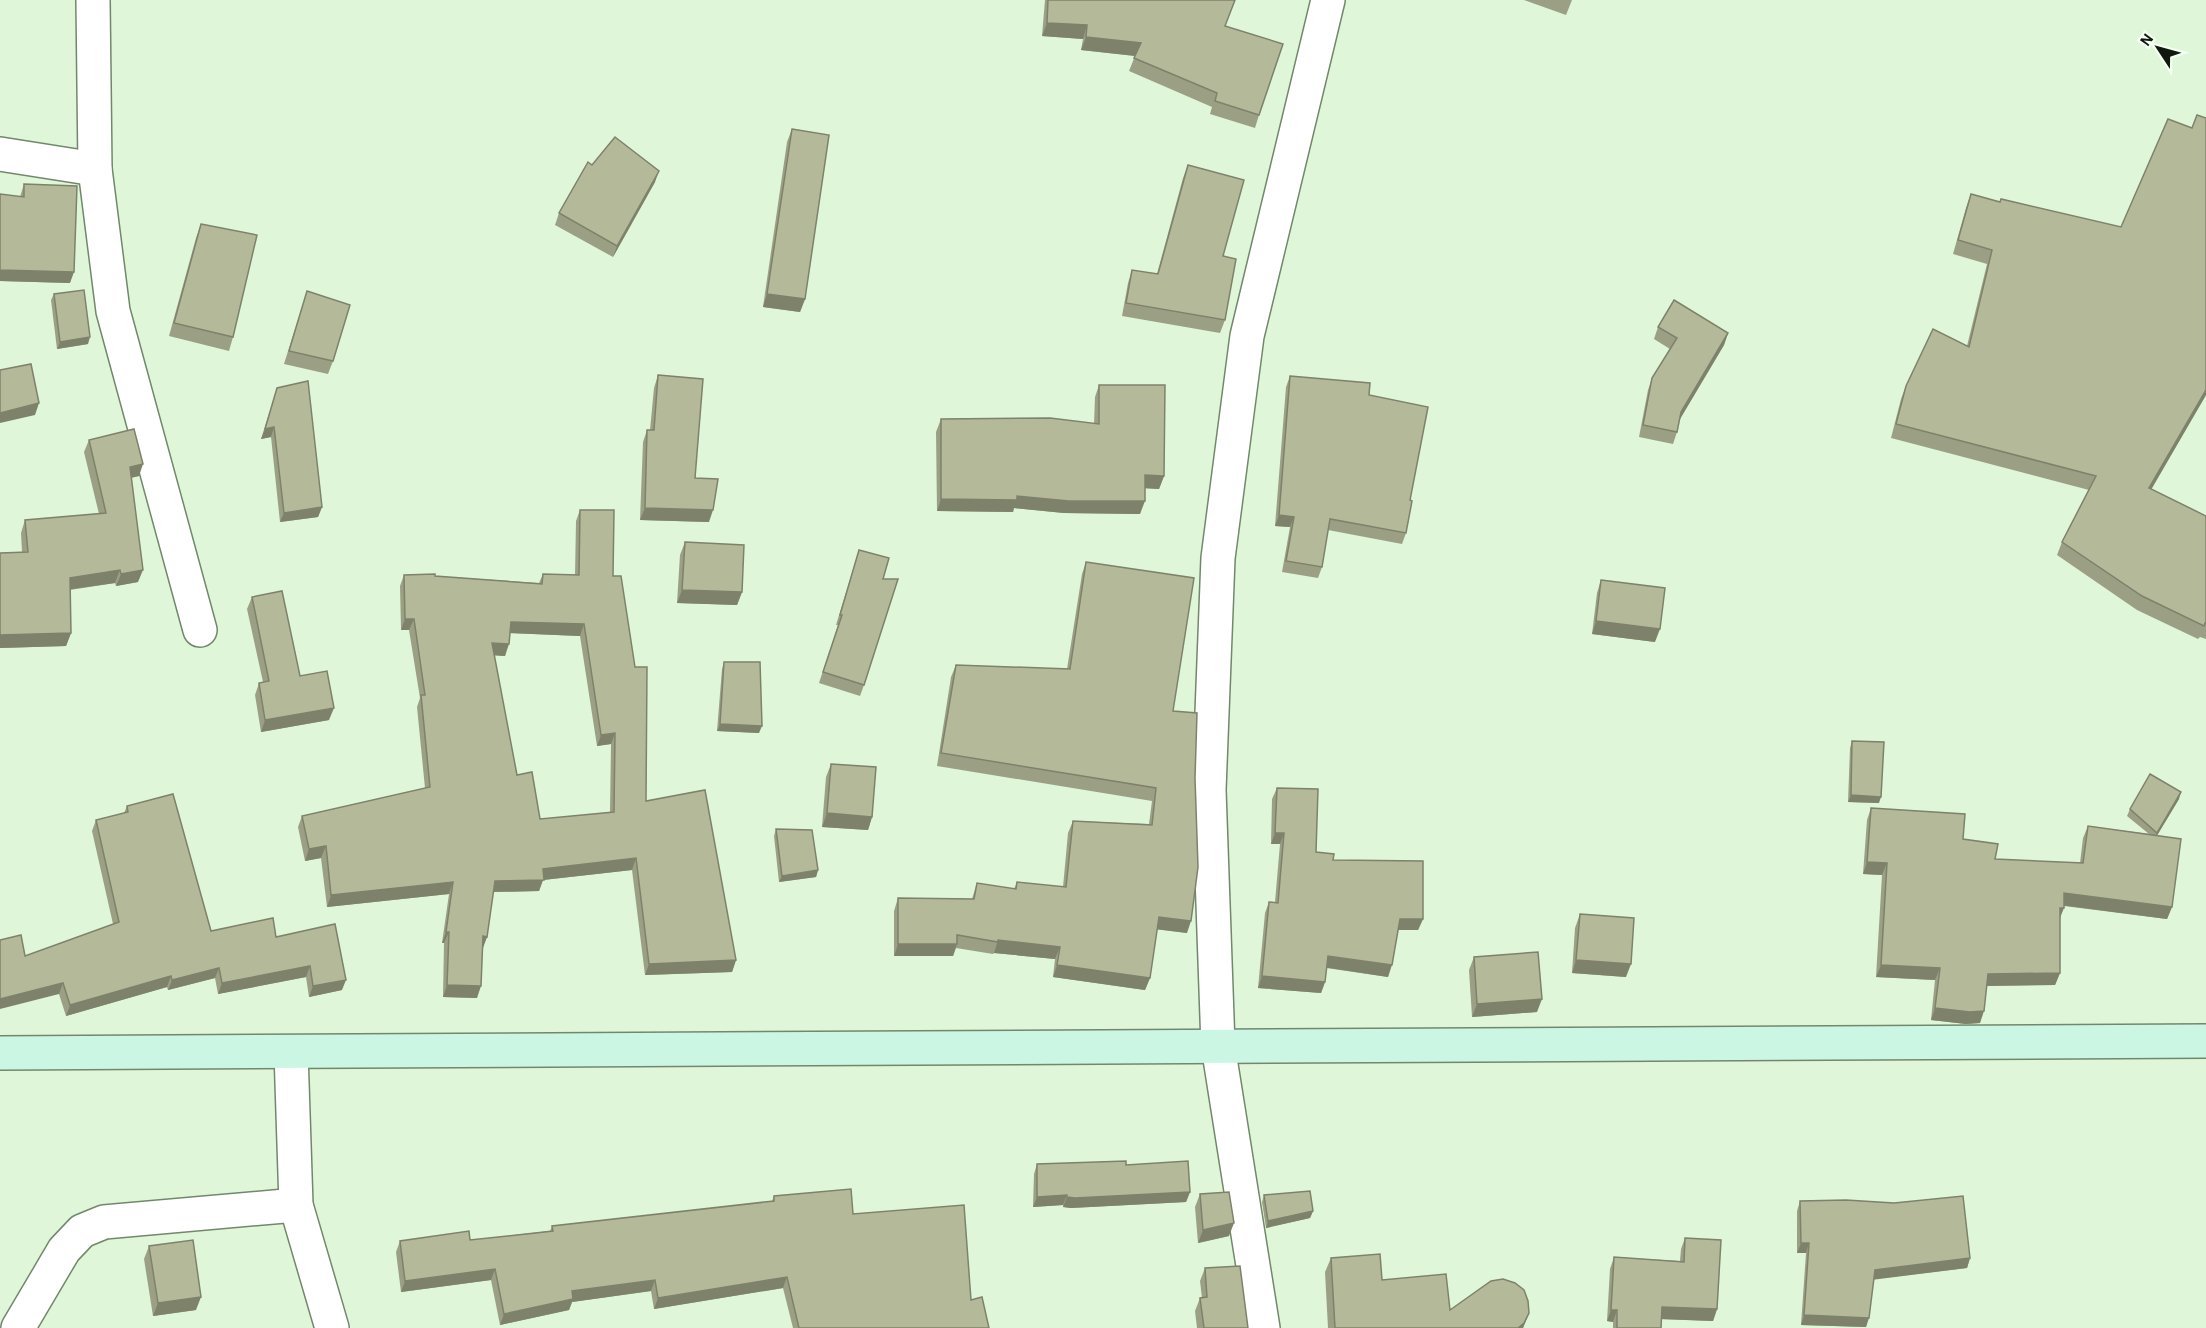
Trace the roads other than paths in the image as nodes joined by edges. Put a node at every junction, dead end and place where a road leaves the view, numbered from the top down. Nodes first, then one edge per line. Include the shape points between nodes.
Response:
1 (93, 0) edge
2 (1328, 0) edge
3 (0, 154) edge
4 (95, 169) junction
5 (200, 630) dead end
6 (2206, 1041) edge
7 (1218, 1046) junction
8 (291, 1052) junction
9 (0, 1053) edge
10 (296, 1205) junction
11 (18, 1328) edge
12 (332, 1328) edge
13 (1263, 1328) edge

1 - 4 street
2 - 7 street via 1247,336 1218,558 1209,790
3 - 4 street
4 - 5 street via 113,311
6 - 7 main road
7 - 8 main road
7 - 13 street
8 - 9 main road
8 - 10 street
10 - 11 street via 104,1222 82,1231 64,1250
10 - 12 street

